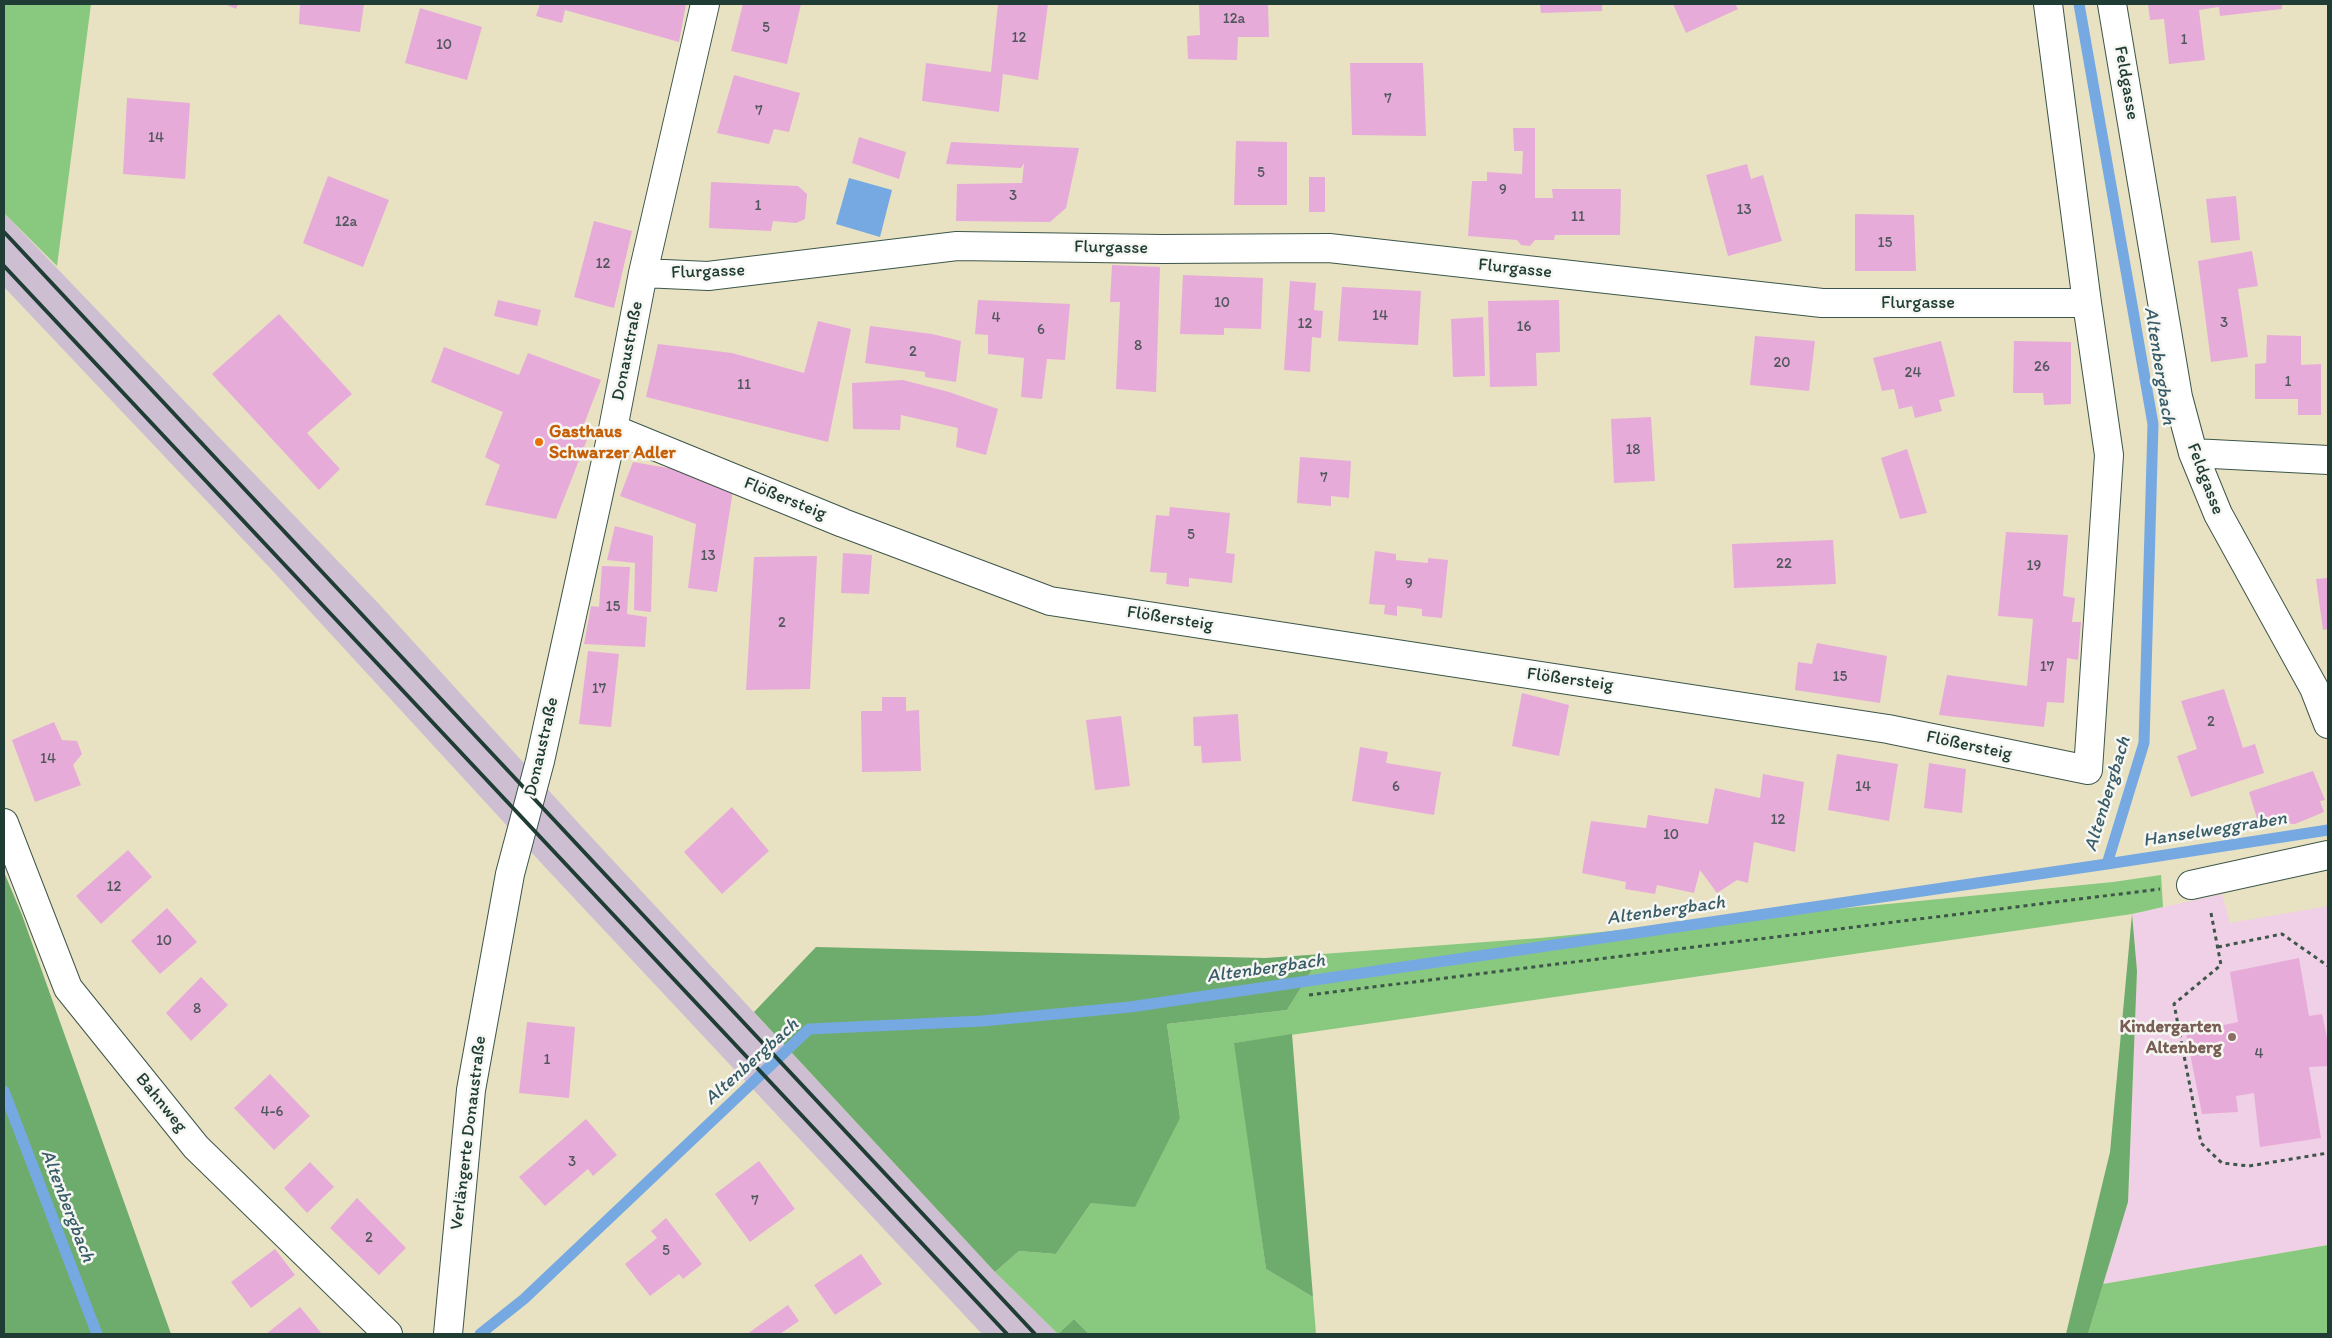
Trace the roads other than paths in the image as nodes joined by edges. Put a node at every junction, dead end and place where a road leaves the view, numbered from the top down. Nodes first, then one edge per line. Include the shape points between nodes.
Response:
1 (705, 4) edge
2 (2048, 4) edge
3 (2112, 4) edge
4 (643, 273) junction
5 (2087, 303) junction
6 (614, 429) junction
7 (2193, 453) junction
8 (2328, 460) edge
9 (2328, 724) edge
10 (4, 823) edge
11 (2328, 855) edge
12 (510, 874) joint
13 (2199, 884) road end
14 (388, 1334) edge
15 (448, 1334) edge

1 - 4 street, Donaustraße
2 - 5 street
3 - 7 street, Feldgasse via 2178,397
4 - 5 street, Flurgasse via 708,276 956,246 1329,248 1822,302
4 - 6 street, Donaustraße
5 - 6 street, Flößersteig via 2109,455 2088,770 1888,729 1050,601
6 - 12 street, Donaustraße via 540,761
7 - 8 street
7 - 9 street, Feldgasse via 2218,514 2314,688
10 - 14 street, Bahnweg via 68,988 196,1147
11 - 13 street
12 - 15 street, Verlängerte Donaustraße via 471,1090

